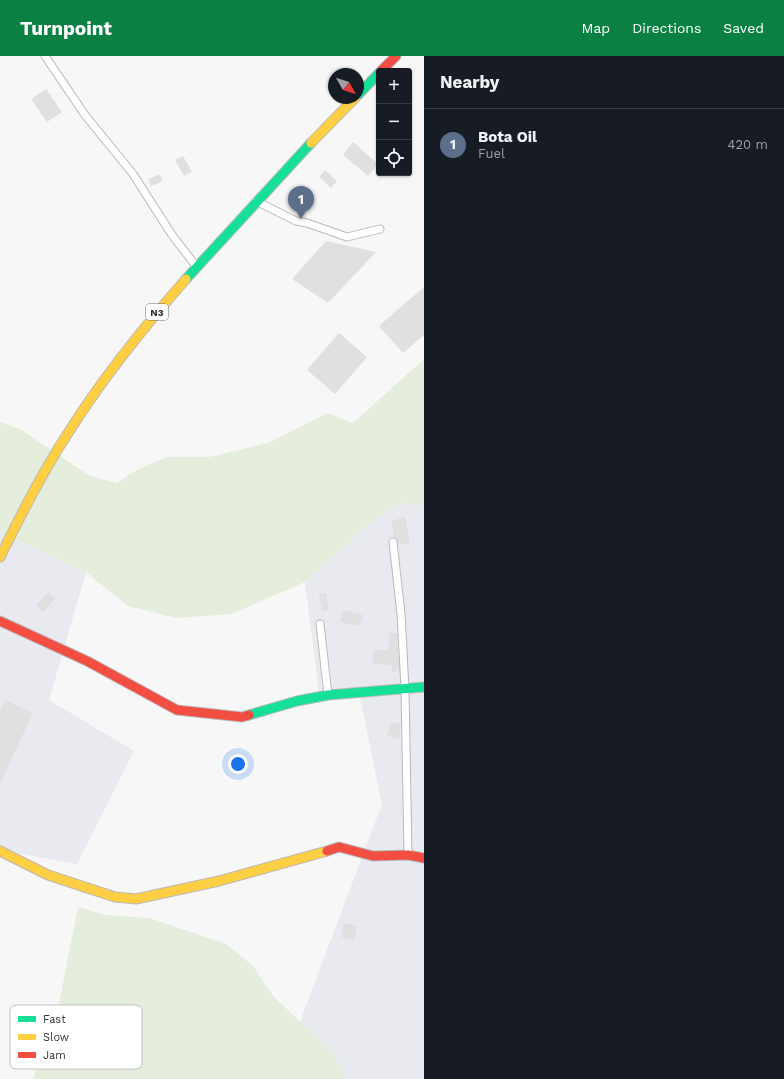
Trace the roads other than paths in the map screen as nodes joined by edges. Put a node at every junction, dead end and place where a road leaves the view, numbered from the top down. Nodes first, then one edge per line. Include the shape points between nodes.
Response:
1 (45, 56) edge
2 (396, 56) edge
3 (384, 68) edge
4 (376, 76) edge
5 (364, 89) edge
6 (349, 104) edge
7 (256, 201) junction
8 (380, 229) dead end
9 (196, 266) junction
10 (393, 542) dead end
11 (0, 557) edge
12 (0, 621) edge
13 (320, 624) dead end
14 (424, 687) edge
15 (405, 689) junction
16 (328, 695) junction
17 (0, 851) edge
18 (408, 855) junction
19 (424, 858) edge

1 - 9 street via 85,115 140,184 172,235
2 - 3 main road
4 - 5 main road
6 - 7 main road, N3
7 - 8 street via 296,221 307,222 347,237
7 - 9 main road, N3
9 - 11 main road, N3 via 102,380 40,478
10 - 15 street via 401,614
12 - 16 main road via 87,661 177,710 242,717
13 - 16 street
14 - 15 main road
15 - 16 main road
15 - 18 street
17 - 18 main road via 48,875 108,895 136,899 219,881 339,847 373,856
18 - 19 main road

